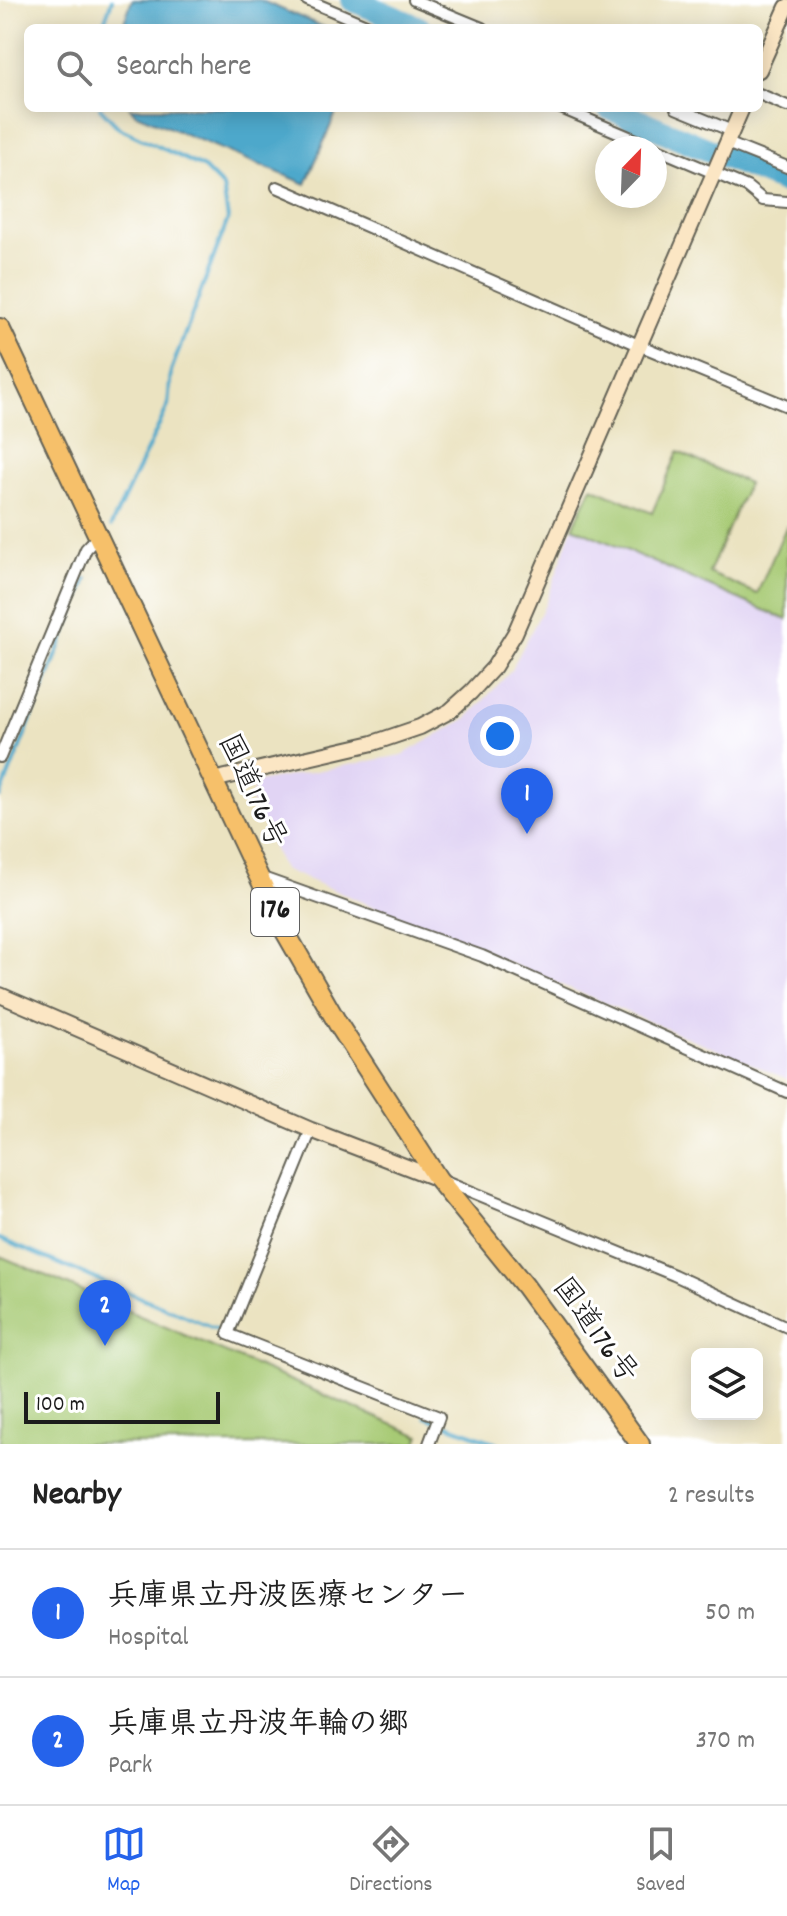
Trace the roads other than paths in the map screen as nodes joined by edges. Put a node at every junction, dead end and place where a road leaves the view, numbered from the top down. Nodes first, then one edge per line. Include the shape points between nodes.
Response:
1 (307, 0) edge
2 (414, 0) edge
3 (787, 7) edge
4 (364, 24) edge
5 (472, 24) edge
6 (763, 61) edge
7 (763, 96) edge
8 (787, 106) edge
9 (571, 112) edge
10 (683, 112) edge
11 (740, 112) edge
12 (729, 137) junction
13 (787, 167) edge
14 (715, 170) junction
15 (277, 187) dead end
16 (787, 202) edge
17 (0, 328) edge
18 (641, 346) junction
19 (787, 406) edge
20 (99, 535) junction
21 (0, 757) edge
22 (213, 780) junction
23 (258, 876) junction
24 (0, 995) edge
25 (787, 1092) edge
26 (311, 1130) junction
27 (438, 1179) junction
28 (787, 1327) edge
29 (429, 1444) edge
30 (640, 1444) edge

1 - 4 street
2 - 5 street
3 - 6 street
7 - 8 street
9 - 14 street
10 - 12 street
11 - 12 street
12 - 13 street
12 - 14 street
14 - 16 street via 763,200
14 - 18 street
15 - 18 street
17 - 20 highway, 国道176号 / 176
18 - 19 street
18 - 22 street via 515,633 471,692 450,711 384,739
20 - 21 street via 86,549
20 - 22 highway, 国道176号 / 176
22 - 23 highway, 国道176号 / 176
23 - 25 street via 482,956
23 - 27 highway, 国道176号 / 176 via 338,1024
24 - 26 street
26 - 27 street
26 - 29 street via 228,1334 439,1417
27 - 28 street
27 - 30 highway, 国道176号 / 176 via 525,1286

